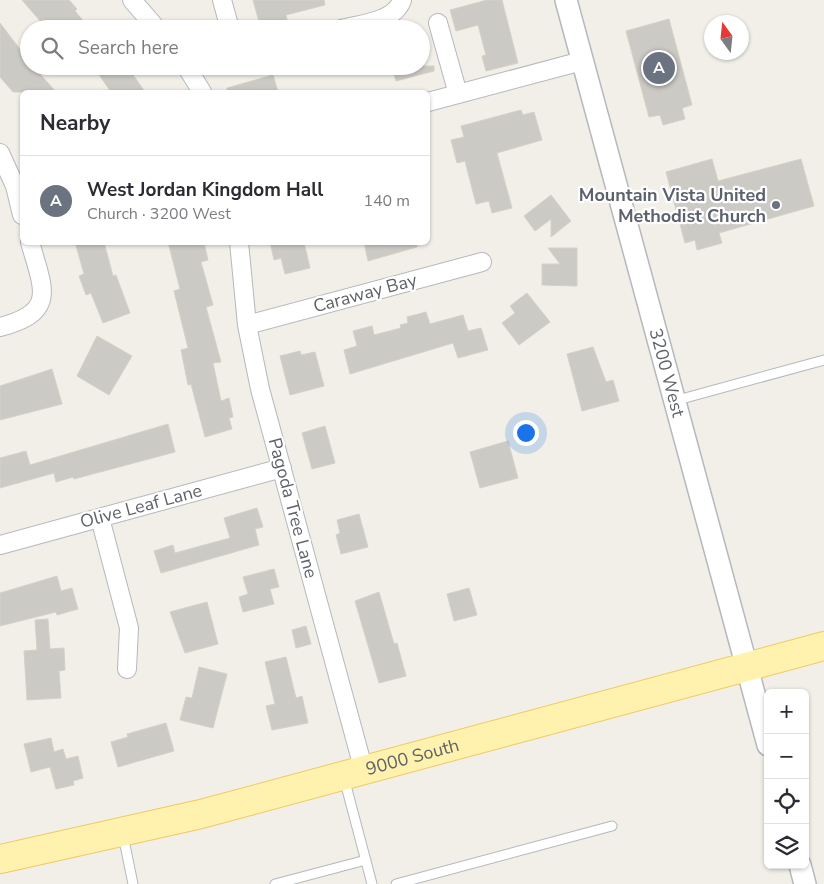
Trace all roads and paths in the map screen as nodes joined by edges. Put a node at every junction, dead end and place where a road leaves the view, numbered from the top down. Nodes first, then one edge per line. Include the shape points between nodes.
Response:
1 (132, 0) edge
2 (222, 0) edge
3 (566, 0) edge
4 (402, 2) edge
5 (149, 20) edge
6 (228, 20) edge
7 (376, 20) edge
8 (438, 23) dead end
9 (582, 61) junction
10 (192, 75) edge
11 (201, 90) edge
12 (458, 94) junction
13 (430, 101) edge
14 (0, 153) edge
15 (20, 207) edge
16 (31, 245) edge
17 (239, 245) edge
18 (482, 262) dead end
19 (247, 325) junction
20 (0, 327) edge
21 (824, 360) edge
22 (674, 401) junction
23 (282, 468) junction
24 (100, 518) junction
25 (0, 545) edge
26 (824, 646) edge
27 (747, 667) junction
28 (127, 668) dead end
29 (765, 734) edge
30 (354, 773) junction
31 (612, 826) dead end
32 (122, 833) junction
33 (0, 859) edge
34 (366, 860) junction
35 (801, 869) edge
36 (133, 884) edge
37 (276, 884) edge
38 (372, 884) edge
39 (396, 884) edge
40 (805, 884) edge

1 - 5 street
2 - 6 street
3 - 9 street, 3200 West
4 - 7 street via 384,18
8 - 12 street
9 - 12 street
9 - 22 street, 3200 West
10 - 11 street
12 - 13 street
14 - 15 street via 15,186
16 - 20 street via 41,285 38,310 27,318
17 - 19 street, Pagoda Tree Lane
18 - 19 street, Caraway Bay
19 - 23 street, Pagoda Tree Lane via 260,389
21 - 22 lane
22 - 27 street, 3200 West
23 - 24 street, Olive Leaf Lane
23 - 30 street, Pagoda Tree Lane
24 - 25 street, Olive Leaf Lane
24 - 28 street via 129,628
26 - 27 main road, 9000 South
27 - 29 street, 3200 West
27 - 30 main road, 9000 South
30 - 32 main road, 9000 South
30 - 34 lane
31 - 39 lane
32 - 33 main road, 9000 South
32 - 36 lane
34 - 37 lane
34 - 38 lane
35 - 40 street

